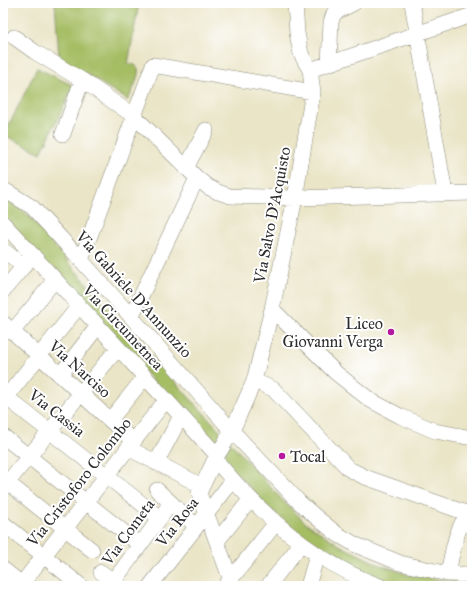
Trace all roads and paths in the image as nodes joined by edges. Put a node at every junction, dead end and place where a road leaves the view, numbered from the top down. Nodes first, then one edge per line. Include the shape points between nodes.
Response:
1 (296, 3) edge
2 (354, 3) edge
3 (412, 3) edge
4 (472, 15) edge
5 (417, 34) junction
6 (14, 36) dead end
7 (329, 64) junction
8 (310, 70) junction
9 (82, 80) junction
10 (313, 92) junction
11 (134, 116) junction
12 (206, 130) dead end
13 (63, 134) dead end
14 (191, 173) junction
15 (3, 189) edge
16 (472, 193) edge
17 (445, 194) junction
18 (295, 198) junction
19 (3, 223) edge
20 (3, 250) edge
21 (28, 260) junction
22 (81, 260) junction
23 (56, 280) junction
24 (3, 291) edge
25 (80, 306) junction
26 (272, 309) junction
27 (131, 317) junction
28 (98, 326) junction
29 (8, 328) edge
30 (118, 348) junction
31 (39, 356) junction
32 (60, 375) junction
33 (145, 377) junction
34 (254, 381) junction
35 (80, 393) junction
36 (5, 399) edge
37 (166, 400) junction
38 (181, 416) junction
39 (110, 420) junction
40 (50, 431) junction
41 (232, 431) junction
42 (3, 436) edge
43 (472, 438) edge
44 (130, 445) junction
45 (29, 456) junction
46 (216, 457) junction
47 (156, 463) junction
48 (106, 475) junction
49 (233, 480) junction
50 (4, 483) edge
51 (202, 486) junction
52 (157, 490) dead end
53 (251, 499) junction
54 (86, 502) junction
55 (171, 503) junction
56 (206, 513) junction
57 (470, 513) edge
58 (160, 518) junction
59 (3, 523) edge
60 (276, 523) junction
61 (196, 526) junction
62 (65, 528) junction
63 (217, 541) junction
64 (302, 544) junction
65 (140, 546) junction
66 (92, 550) dead end
67 (317, 555) junction
68 (44, 556) junction
69 (3, 569) edge
70 (100, 572) dead end
71 (448, 574) junction
72 (472, 575) edge
73 (352, 580) edge
74 (116, 584) edge
75 (230, 584) edge
76 (22, 585) edge
77 (81, 586) edge
78 (150, 586) edge
79 (268, 586) edge
80 (308, 586) edge
81 (380, 586) edge

1 - 8 street, Via Salvo D'Acquisto via 301,54
2 - 7 street via 334,12 331,22
3 - 5 street
4 - 5 street
5 - 7 street
5 - 17 street
6 - 9 street via 35,52
7 - 8 street
8 - 10 street, Via Salvo D'Acquisto
9 - 11 street
9 - 13 street
10 - 11 street via 153,65
10 - 18 street, Via Salvo D'Acquisto
11 - 14 street
11 - 22 street
12 - 14 street
14 - 18 street via 208,187 230,196
14 - 27 street
15 - 22 street, Via Gabriele D'Annunzio via 32,207
16 - 17 street
17 - 18 street
18 - 26 street, Via Salvo D'Acquisto
19 - 21 street, Via Circumetnea
20 - 21 street
21 - 23 street, Via Circumetnea
21 - 24 street
22 - 27 street, Via Gabriele D'Annunzio
23 - 25 street, Via Circumetnea
23 - 29 street
25 - 28 street, Via Circumetnea
25 - 31 street
26 - 34 street, Via Salvo D'Acquisto
26 - 43 street via 336,373 370,400 434,431
27 - 41 street, Via Gabriele D'Annunzio
28 - 30 street, Via Circumetnea
28 - 32 street
29 - 31 street, Via Narciso
30 - 33 street, Via Circumetnea
30 - 35 street
31 - 32 street, Via Narciso
31 - 36 street
32 - 35 street, Via Narciso
33 - 37 street, Via Circumetnea
33 - 39 street
34 - 41 street, Via Salvo D'Acquisto
34 - 57 street via 273,389 349,469 364,477
35 - 39 street, Via Narciso
35 - 40 street
36 - 40 street, Via Cassia
37 - 38 street, Via Circumetnea
37 - 44 street, Via Cristoforo Colombo
38 - 46 street, Via Circumetnea
38 - 47 street
39 - 44 street, Via Narciso
40 - 45 street
40 - 48 street, Via Cassia
41 - 46 street, Via Salvo D'Acquisto
41 - 71 street, Via Gabriele D'Annunzio via 299,502 337,534 356,545 400,563
42 - 45 street
44 - 47 street, Via Narciso
44 - 48 street, Via Cristoforo Colombo
45 - 50 street
45 - 54 street
46 - 49 street, Via Circumetnea
46 - 51 street, Via Salvo D'Acquisto
47 - 51 street, Via Narciso
48 - 54 street, Via Cristoforo Colombo
48 - 58 street, Via Cassia
49 - 53 street, Via Circumetnea
49 - 56 street, Via Rosa
50 - 62 street
51 - 56 street via 199,493
52 - 55 street
53 - 60 street, Via Circumetnea
53 - 63 street
54 - 62 street, Via Cristoforo Colombo
54 - 65 street
55 - 58 street, Via Cometa
55 - 61 street
56 - 61 street, Via Rosa
56 - 63 street
57 - 71 street via 463,520
58 - 65 street, Via Cometa
59 - 68 street
60 - 64 street, Via Circumetnea
60 - 75 street
61 - 78 street, Via Rosa
62 - 66 street
62 - 68 street, Via Cristoforo Colombo
63 - 75 street
64 - 67 street, Via Circumetnea
64 - 79 street
65 - 74 street, Via Cometa
67 - 73 street, Via Circumetnea
67 - 80 street
68 - 76 street, Via Cristoforo Colombo
68 - 77 street
69 - 76 street
70 - 74 street
71 - 72 street, Via Gabriele D'Annunzio
73 - 81 street, Via Circumetnea

